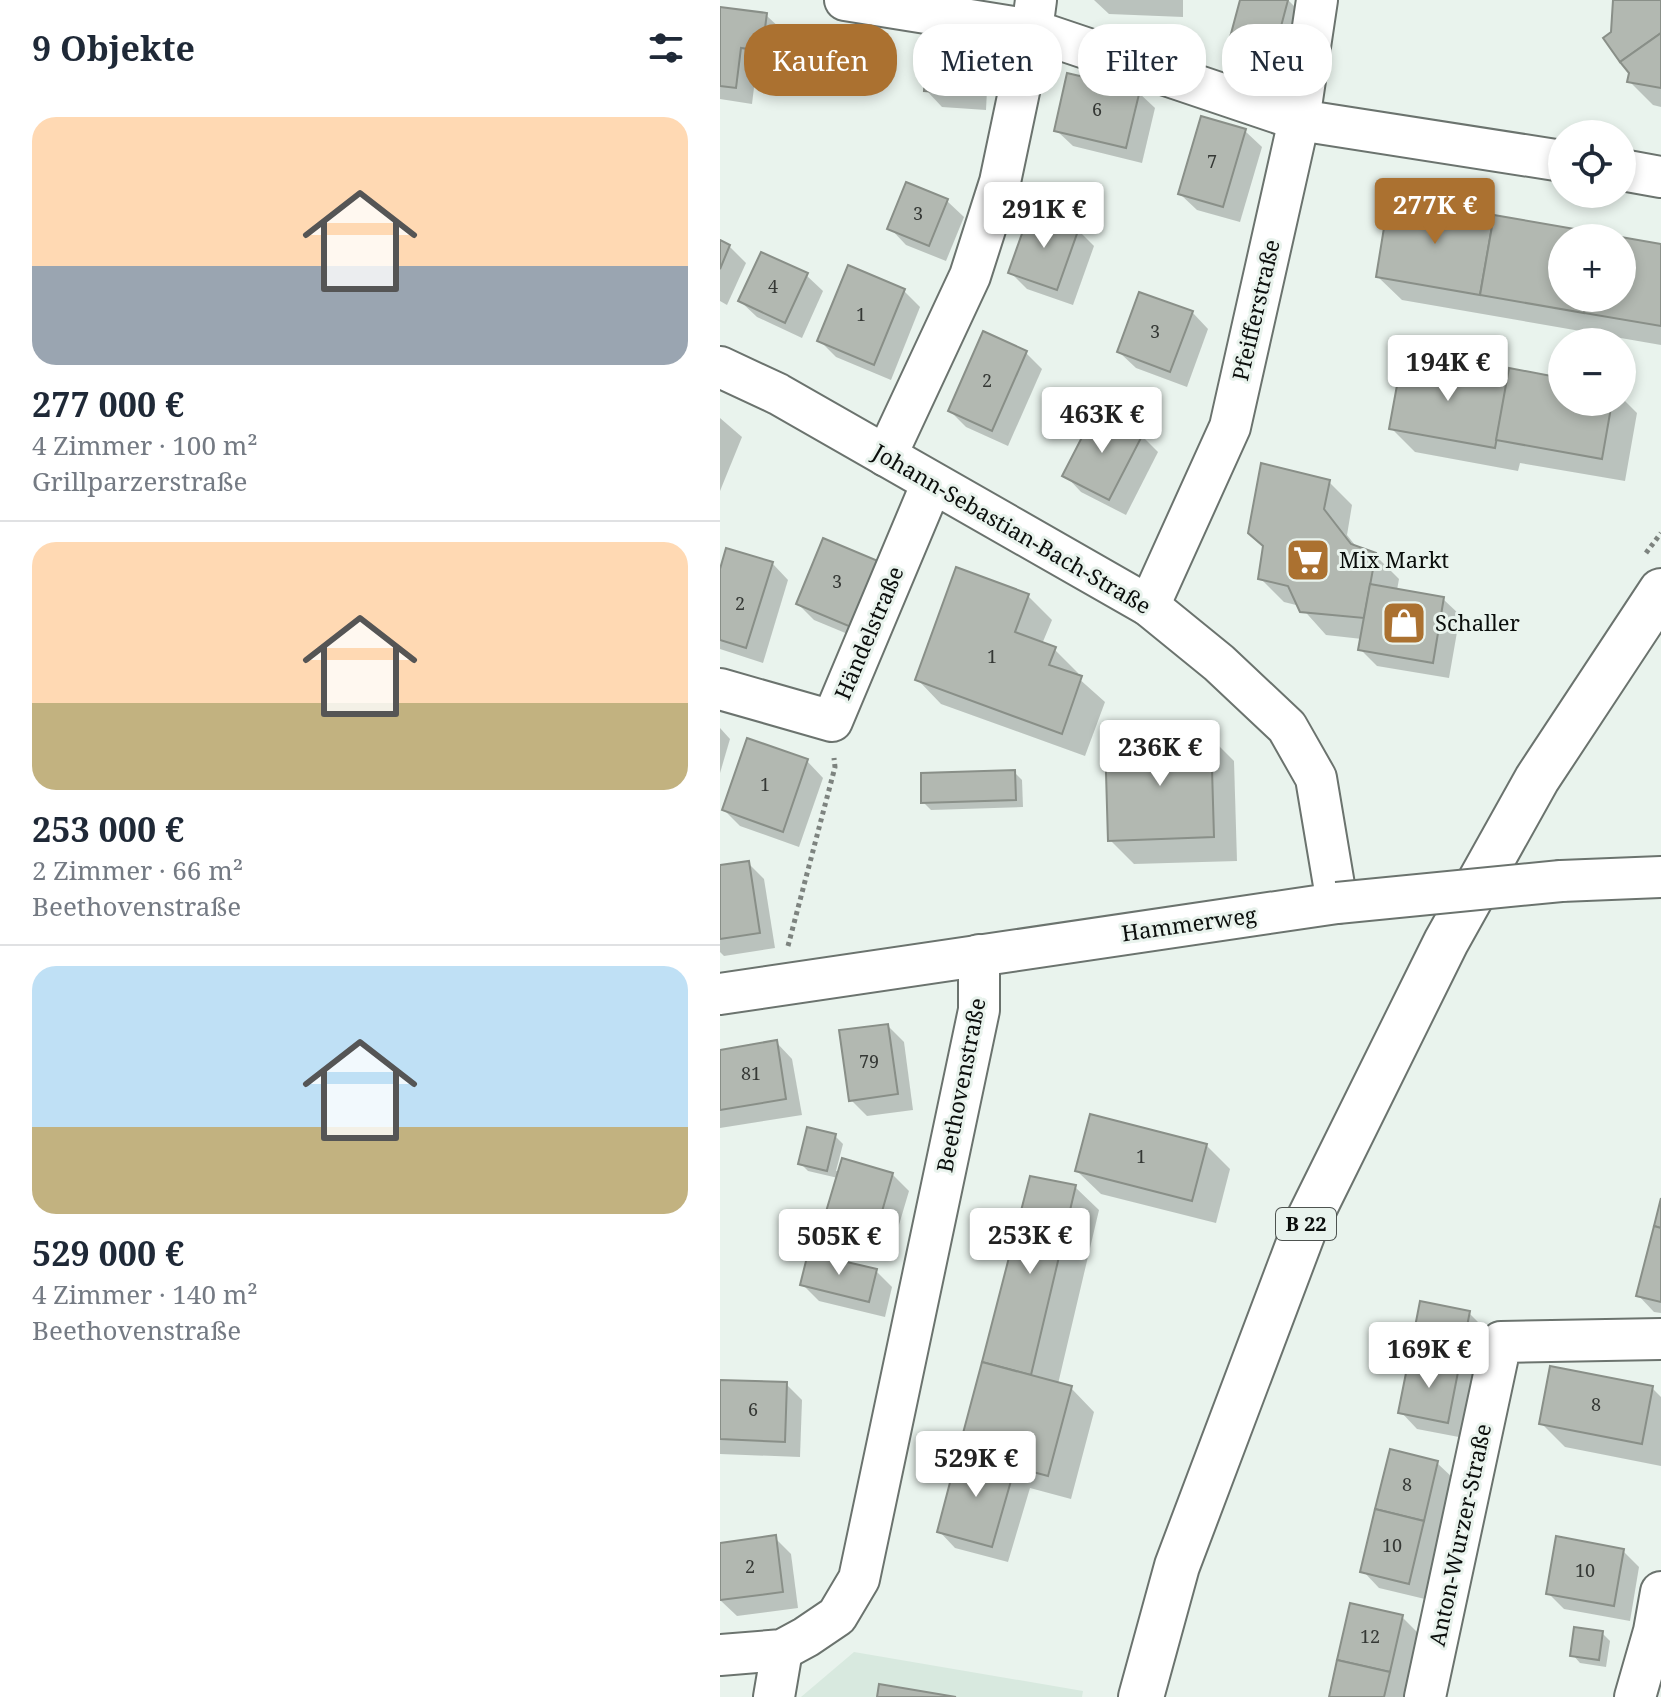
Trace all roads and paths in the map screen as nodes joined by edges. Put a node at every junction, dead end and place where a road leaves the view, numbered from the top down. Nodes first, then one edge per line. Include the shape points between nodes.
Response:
1 (845, 0) edge
2 (1317, 0) edge
3 (1034, 15) edge
4 (1299, 120) junction
5 (1548, 159) edge
6 (1636, 173) edge
7 (1661, 177) edge
8 (720, 367) edge
9 (886, 456) junction
10 (932, 483) junction
11 (1661, 591) edge
12 (1149, 606) junction
13 (720, 689) edge
14 (832, 721) junction
15 (1661, 877) edge
16 (1337, 903) junction
17 (979, 955) junction
18 (787, 983) junction
19 (720, 994) edge
20 (1661, 1339) edge
21 (1661, 1592) edge
22 (1657, 1631) edge
23 (782, 1650) junction
24 (720, 1655) edge
25 (774, 1697) edge
26 (1141, 1697) edge
27 (1425, 1697) edge
28 (1635, 1697) edge

1 - 3 street
2 - 4 street, Pfeifferstraße
3 - 4 street
3 - 9 street via 1000,182 970,276
4 - 5 street
4 - 12 street, Pfeifferstraße via 1230,427
6 - 7 street
8 - 9 street, Johann-Sebastian-Bach-Straße
9 - 10 street, Johann-Sebastian-Bach-Straße
10 - 12 street, Johann-Sebastian-Bach-Straße
10 - 14 street, Händelstraße
11 - 26 main road, B 22 via 1537,779 1446,942 1305,1227 1177,1566
12 - 16 street, Johann-Sebastian-Bach-Straße via 1287,727 1316,778
13 - 14 street, Händelstraße
14 - 18 path via 835,767 788,938
15 - 16 street, Hammerweg, bridge via 1561,881
16 - 17 street, Hammerweg
17 - 18 street, Hammerweg
17 - 23 street, Beethovenstraße via 979,1010 859,1579 837,1616
18 - 19 street, Hammerweg
20 - 27 street, Anton-Wurzer-Straße via 1501,1342
21 - 22 street
22 - 28 street
23 - 24 street
23 - 25 street

